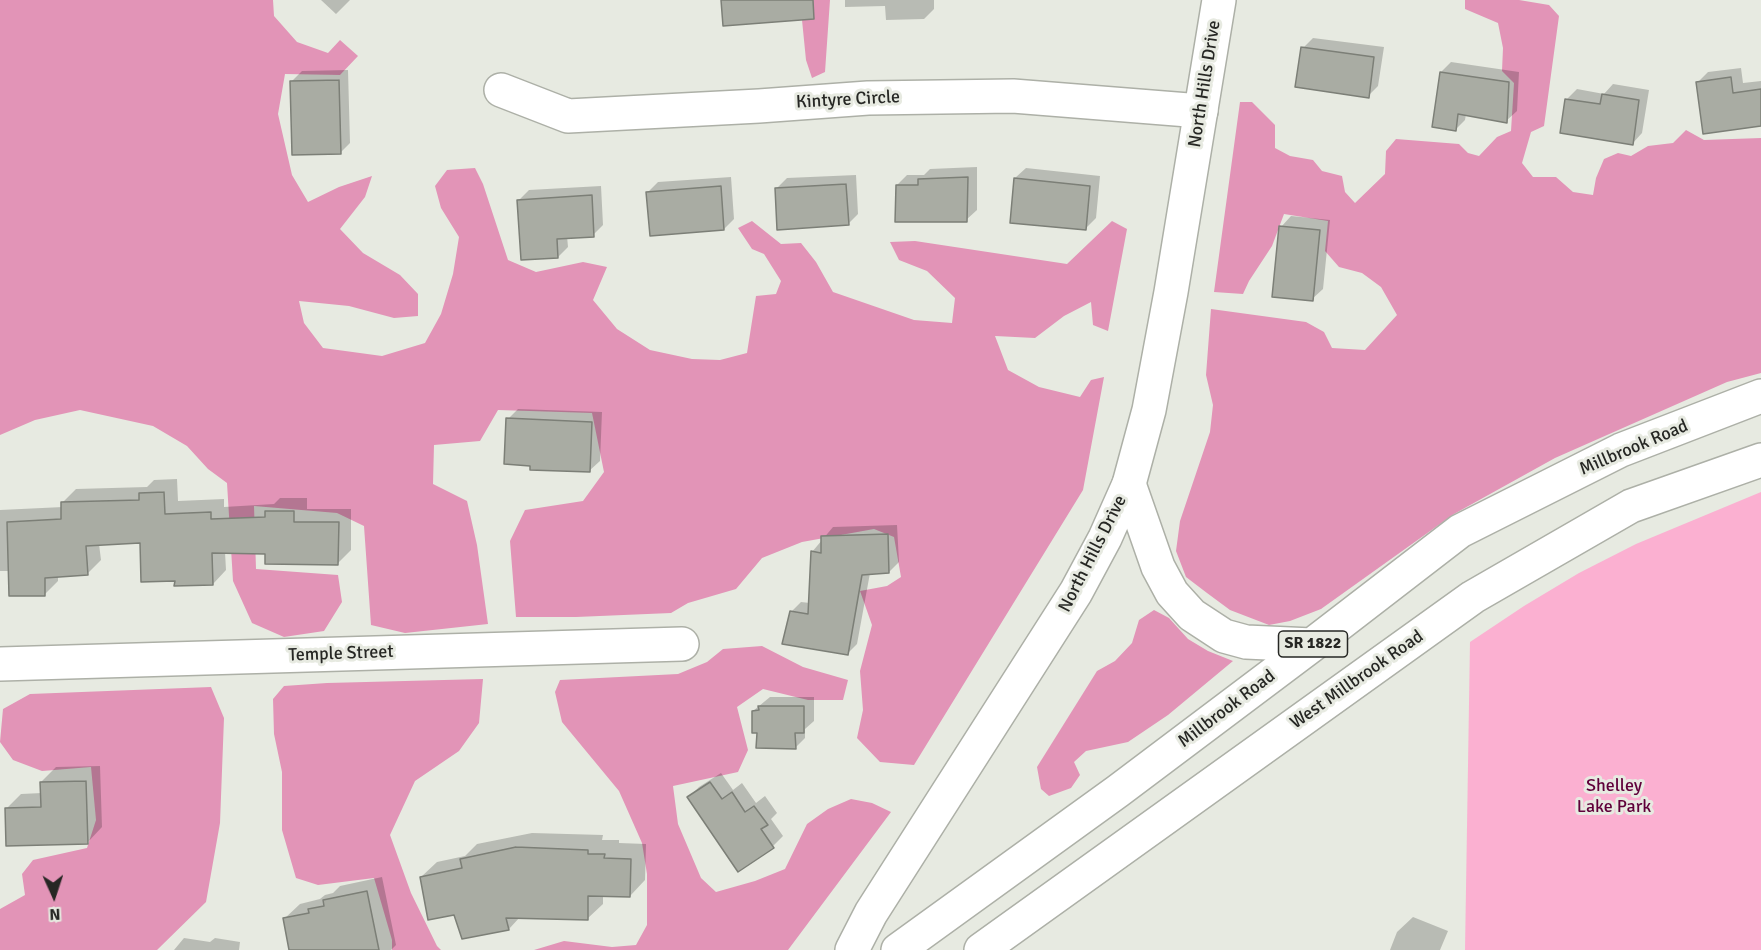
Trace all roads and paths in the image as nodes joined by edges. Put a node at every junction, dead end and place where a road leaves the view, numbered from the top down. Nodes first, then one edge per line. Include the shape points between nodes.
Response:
1 (1219, 0) edge
2 (501, 90) dead end
3 (1201, 111) junction
4 (1761, 396) edge
5 (1761, 460) edge
6 (1129, 484) junction
7 (682, 644) dead end
8 (1312, 645) junction
9 (0, 664) edge
10 (852, 950) edge
11 (898, 950) edge
12 (981, 950) edge

1 - 3 main road, North Hills Drive
2 - 3 main road, Kintyre Circle via 568,116 868,98 1013,96
3 - 6 main road, North Hills Drive via 1149,410
4 - 8 main road, Millbrook Road / SR 1822 via 1621,450 1460,531
5 - 12 main road, West Millbrook Road / SR 1822 via 1631,506 1473,597
6 - 8 main road via 1158,567 1172,593 1192,615 1224,636 1246,642
6 - 10 main road, North Hills Drive via 1076,592 871,913
7 - 9 main road, Temple Street
8 - 11 main road, Millbrook Road / SR 1822

